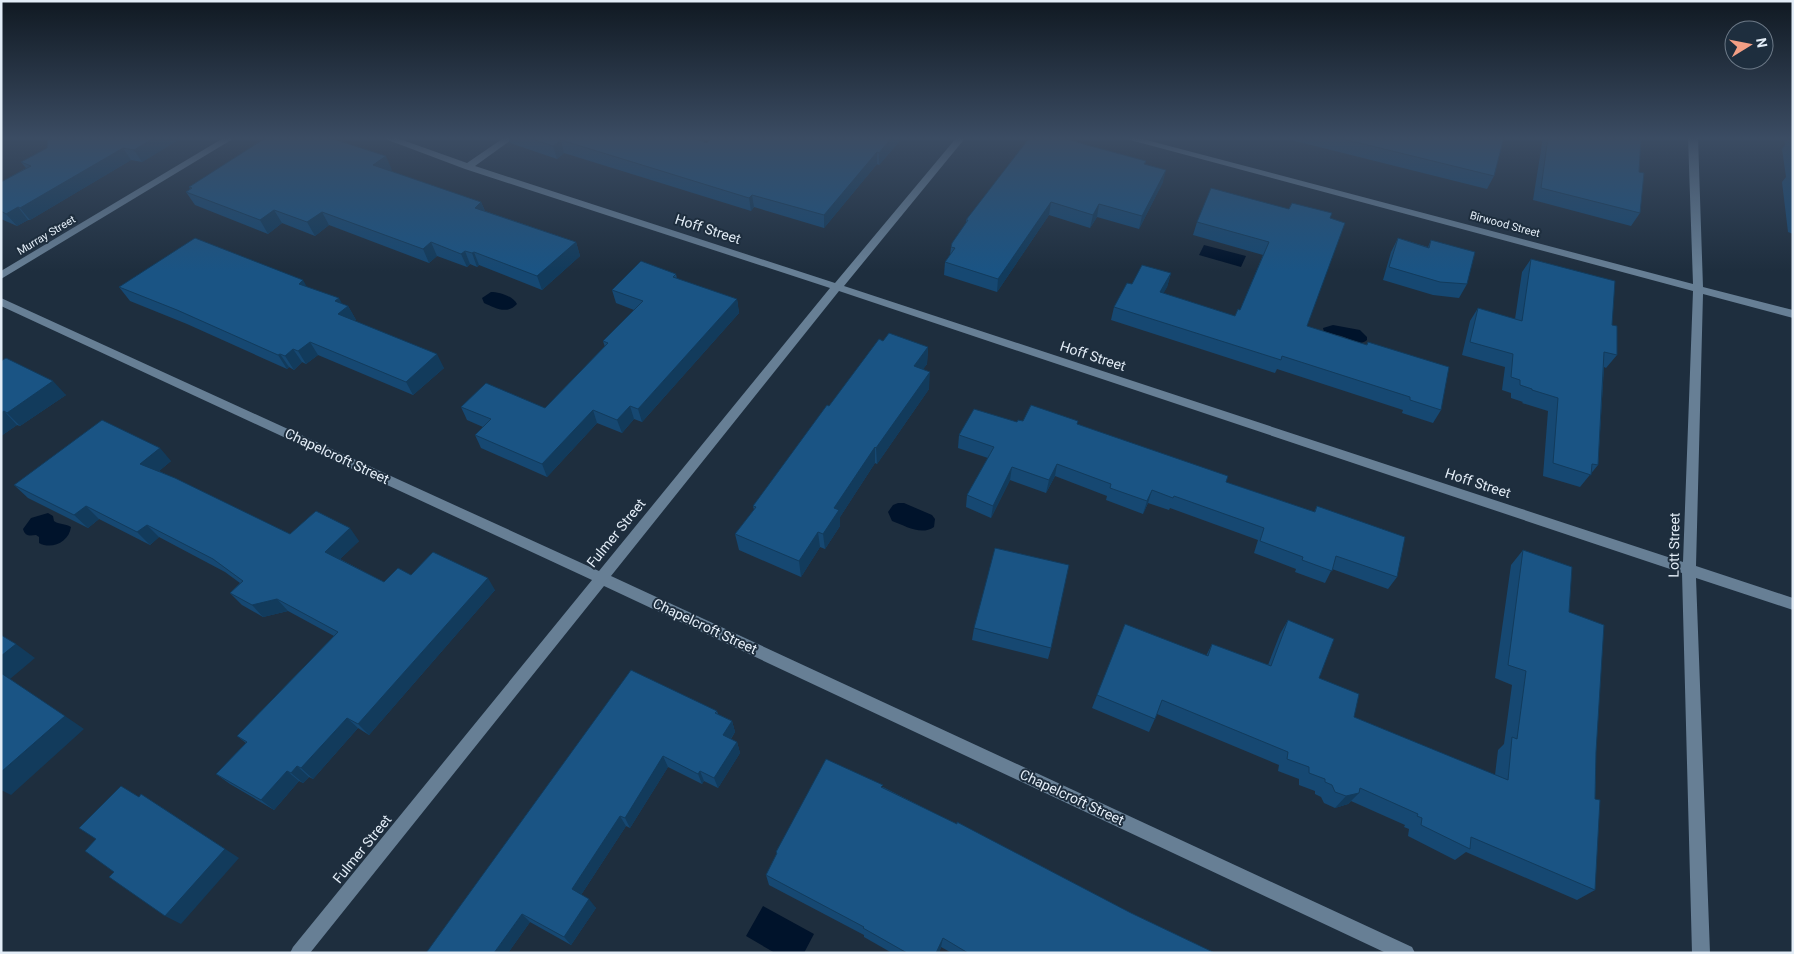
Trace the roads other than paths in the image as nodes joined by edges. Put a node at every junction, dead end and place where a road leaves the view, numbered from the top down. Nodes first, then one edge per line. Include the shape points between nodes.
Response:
1 (158, 182) edge
2 (513, 182) edge
3 (925, 182) edge
4 (1293, 182) edge
5 (1694, 182) edge
6 (1, 276) edge
7 (838, 287) junction
8 (1698, 288) junction
9 (1, 302) edge
10 (1793, 314) edge
11 (1689, 569) junction
12 (601, 578) junction
13 (1793, 604) edge
14 (299, 953) edge
15 (1406, 953) edge
16 (1701, 953) edge

1 - 6 street, Murray Street
2 - 7 street, Hoff Street
3 - 7 street, Fulmer Street
4 - 8 street, Birwood Street
5 - 8 street, Lott Street
7 - 11 street, Hoff Street
7 - 12 street, Fulmer Street
8 - 10 street, Birwood Street
8 - 11 street, Lott Street
9 - 12 street, Chapelcroft Street
11 - 13 street, Hoff Street
11 - 16 street, Lott Street
12 - 14 street, Fulmer Street
12 - 15 street, Chapelcroft Street

